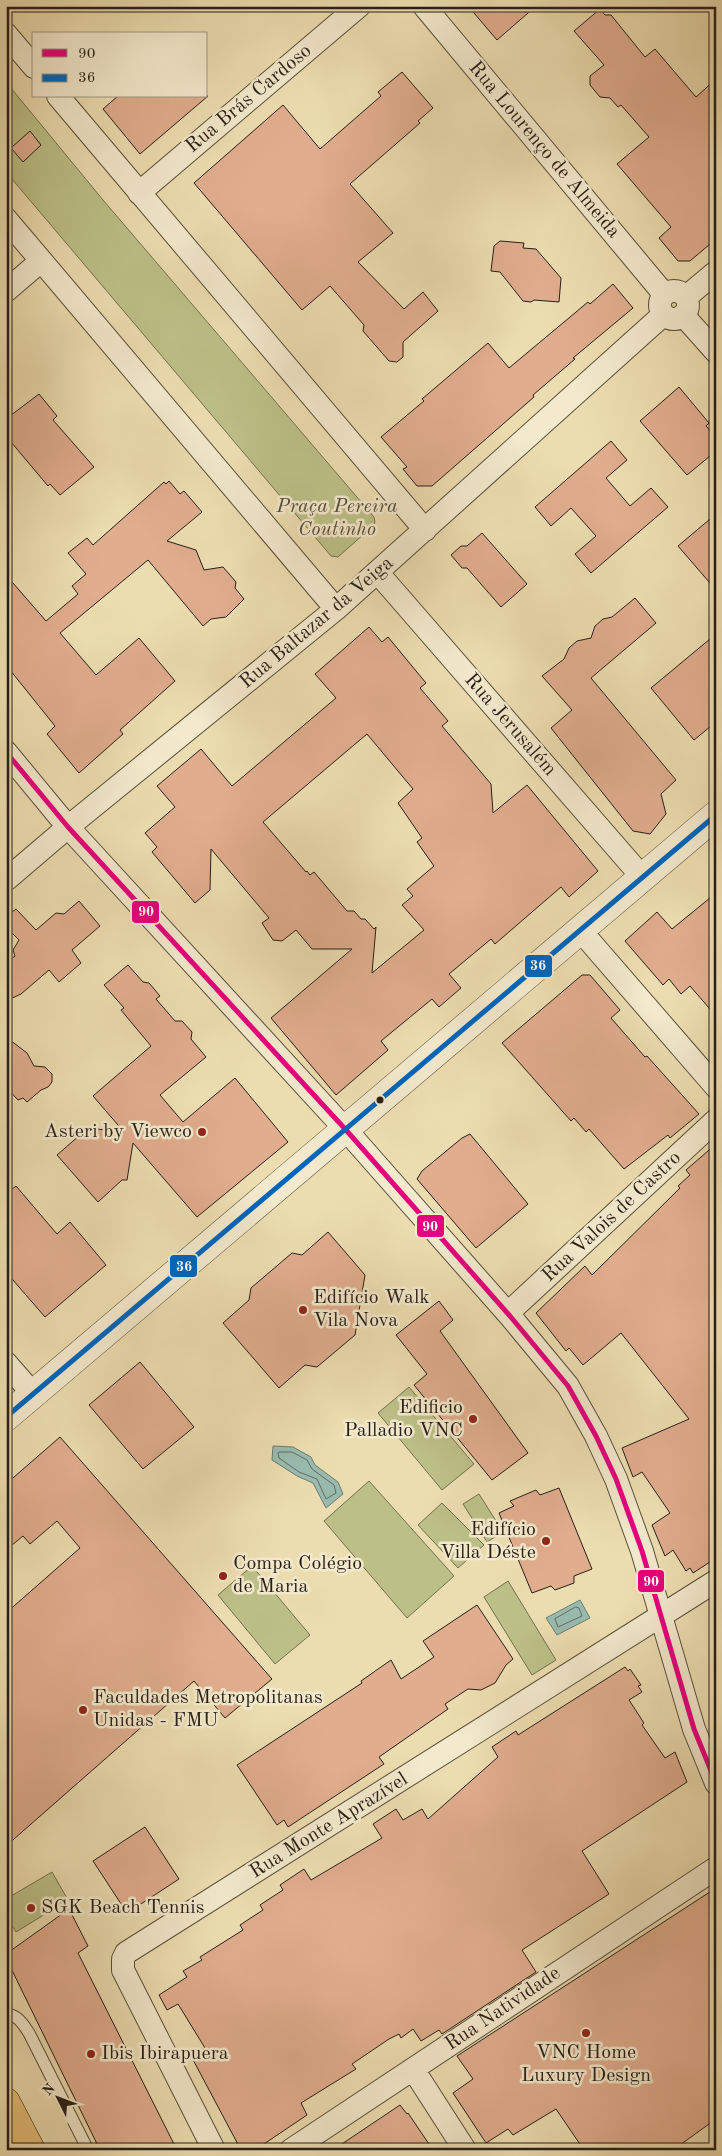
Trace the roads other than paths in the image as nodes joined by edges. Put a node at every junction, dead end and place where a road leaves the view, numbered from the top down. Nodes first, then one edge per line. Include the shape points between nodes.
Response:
1 (359, 6) edge
2 (424, 6) edge
3 (6, 34) edge
4 (32, 65) edge
5 (60, 98) edge
6 (139, 193) junction
7 (6, 219) edge
8 (42, 261) junction
9 (716, 272) edge
10 (6, 292) edge
11 (674, 305) junction
12 (716, 352) edge
13 (425, 530) junction
14 (378, 573) junction
15 (336, 609) junction
16 (6, 752) edge
17 (716, 816) edge
18 (68, 827) junction
19 (643, 878) junction
20 (6, 880) edge
21 (580, 930) junction
22 (716, 1087) edge
23 (716, 1120) edge
24 (346, 1130) junction
25 (508, 1313) junction
26 (6, 1363) edge
27 (33, 1394) junction
28 (6, 1417) edge
29 (716, 1581) edge
30 (661, 1616) junction
31 (716, 1783) edge
32 (716, 1868) edge
33 (6, 2014) edge
34 (413, 2069) junction
35 (6, 2102) edge
36 (31, 2150) edge
37 (88, 2150) edge
38 (214, 2150) edge
39 (291, 2150) edge
40 (465, 2150) edge

1 - 6 street, Rua Brás Cardoso
2 - 11 street, Rua Lourenço de Almeida
3 - 4 street
5 - 6 street
6 - 13 street
7 - 8 street
8 - 10 street
8 - 15 street
9 - 11 street, Rua Baltazar da Veiga
11 - 12 street, Rua Lourenço de Almeida
11 - 13 street, Rua Baltazar da Veiga
13 - 14 street, Rua Baltazar da Veiga
14 - 15 street, Rua Baltazar da Veiga
14 - 19 street, Rua Jerusalém
15 - 18 street, Rua Baltazar da Veiga
16 - 18 street
17 - 19 street
18 - 20 street, Rua Baltazar da Veiga
18 - 24 street
19 - 21 street
21 - 22 street
21 - 24 street
23 - 25 street, Rua Valois de Castro
24 - 25 street
24 - 27 street
25 - 30 street via 568,1386 596,1436 616,1479
26 - 27 street
27 - 28 street
29 - 30 street, Rua Monte Aprazível
30 - 31 street via 694,1729
30 - 38 street, Rua Monte Aprazível via 126,1953 123,1970
32 - 34 street, Rua Natividade
33 - 37 lane via 22,2021 30,2033
34 - 39 street, Rua Natividade
34 - 40 street
35 - 36 main road

